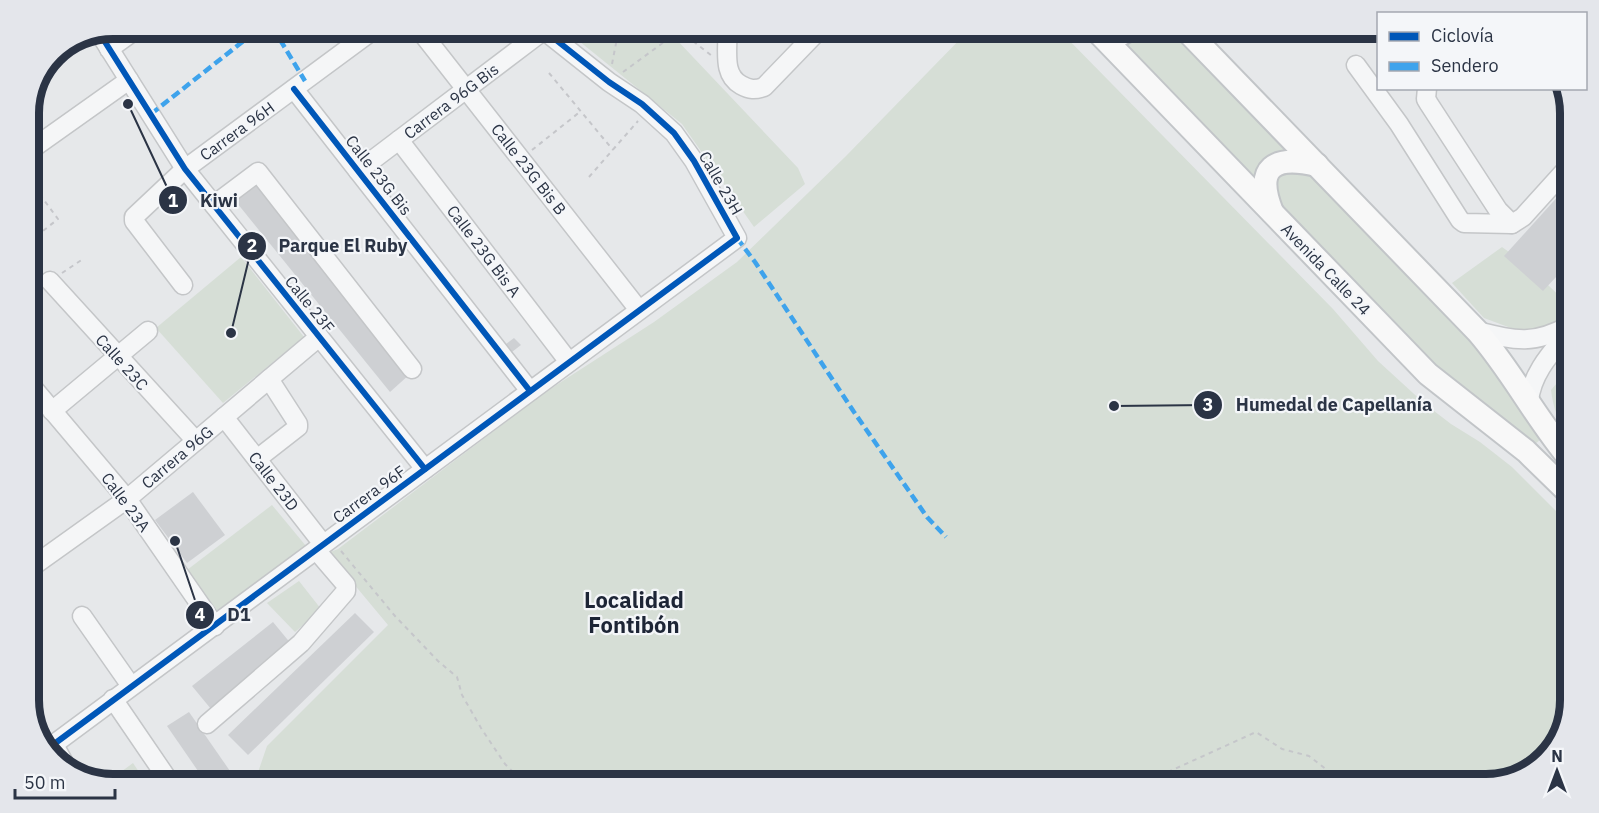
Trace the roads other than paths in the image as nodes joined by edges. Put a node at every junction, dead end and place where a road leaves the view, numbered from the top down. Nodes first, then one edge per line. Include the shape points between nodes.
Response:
1 (361, 39) edge
2 (427, 39) edge
3 (530, 39) edge
4 (554, 39) edge
5 (728, 39) edge
6 (810, 39) edge
7 (1104, 39) edge
8 (1195, 39) edge
9 (104, 42) edge
10 (1356, 65) dead end
11 (129, 80) junction
12 (294, 89) junction
13 (466, 89) junction
14 (1427, 90) edge
15 (399, 140) junction
16 (39, 144) edge
17 (1317, 165) junction
18 (185, 169) junction
19 (358, 171) junction
20 (1560, 176) edge
21 (214, 205) junction
22 (1273, 214) junction
23 (1512, 224) junction
24 (737, 238) joint
25 (50, 281) dead end
26 (183, 285) dead end
27 (639, 310) junction
28 (1560, 330) edge
29 (148, 331) dead end
30 (1477, 331) junction
31 (319, 337) junction
32 (1560, 343) edge
33 (118, 358) junction
34 (569, 362) junction
35 (412, 369) dead end
36 (270, 379) junction
37 (530, 391) junction
38 (39, 395) edge
39 (1529, 401) junction
40 (52, 411) junction
41 (225, 417) junction
42 (196, 441) junction
43 (1560, 446) edge
44 (257, 459) junction
45 (425, 469) junction
46 (1560, 484) edge
47 (127, 499) junction
48 (324, 544) junction
49 (39, 562) edge
50 (82, 616) dead end
51 (215, 626) junction
52 (131, 686) junction
53 (113, 699) junction
54 (207, 724) dead end
55 (54, 744) edge
56 (164, 774) edge

1 - 12 street, Carrera 96H
2 - 13 street, Calle 23G Bis B
3 - 13 street, Carrera 96G Bis
4 - 24 street, Calle 23H via 674,133
5 - 6 street via 729,74 736,82 756,90 764,87
7 - 22 main road, Avenida Calle 24
8 - 17 main road
9 - 11 street, Calle 23F
10 - 23 street via 1460,220 1468,225
11 - 16 street
11 - 18 street, Calle 23F
12 - 18 street, Carrera 96H
12 - 19 street, Calle 23G Bis
13 - 15 street, Carrera 96G Bis
13 - 27 street, Calle 23G Bis B
14 - 23 street via 1429,104 1498,210
15 - 19 street, Carrera 96G Bis
15 - 34 street, Calle 23G Bis A
17 - 22 main road via 1291,160 1273,166 1266,181
17 - 30 main road
18 - 21 street, Calle 23F
18 - 26 street, Carrera 96H via 134,218
19 - 37 street, Calle 23G Bis
20 - 23 street
21 - 31 street, Calle 23F
21 - 35 street via 258,171
22 - 46 main road, Avenida Calle 24 via 1428,374 1526,451
24 - 27 street, Carrera 96F
25 - 33 street, Calle 23C
27 - 34 street, Carrera 96F
28 - 30 street via 1536,339 1513,339
29 - 33 street
30 - 39 main road
31 - 36 street, Carrera 96G
31 - 45 street, Calle 23F
32 - 39 street via 1537,372
33 - 40 street
33 - 42 street, Calle 23C
34 - 37 street, Carrera 96F
36 - 41 street, Carrera 96G
36 - 44 street via 298,427
37 - 45 street, Carrera 96F
38 - 40 street, Calle 23A
39 - 43 main road
40 - 47 street, Calle 23A
41 - 42 street, Carrera 96G
41 - 44 street, Calle 23D
42 - 47 street, Carrera 96G
44 - 48 street, Calle 23D
45 - 48 street, Carrera 96F
47 - 49 street, Carrera 96G
47 - 51 street, Calle 23A
48 - 51 street, Carrera 96F
48 - 54 street, Calle 23D via 346,591 301,643
50 - 52 street
51 - 52 street, Carrera 96F
52 - 53 street, Carrera 96F
53 - 55 street, Carrera 96F
53 - 56 street

